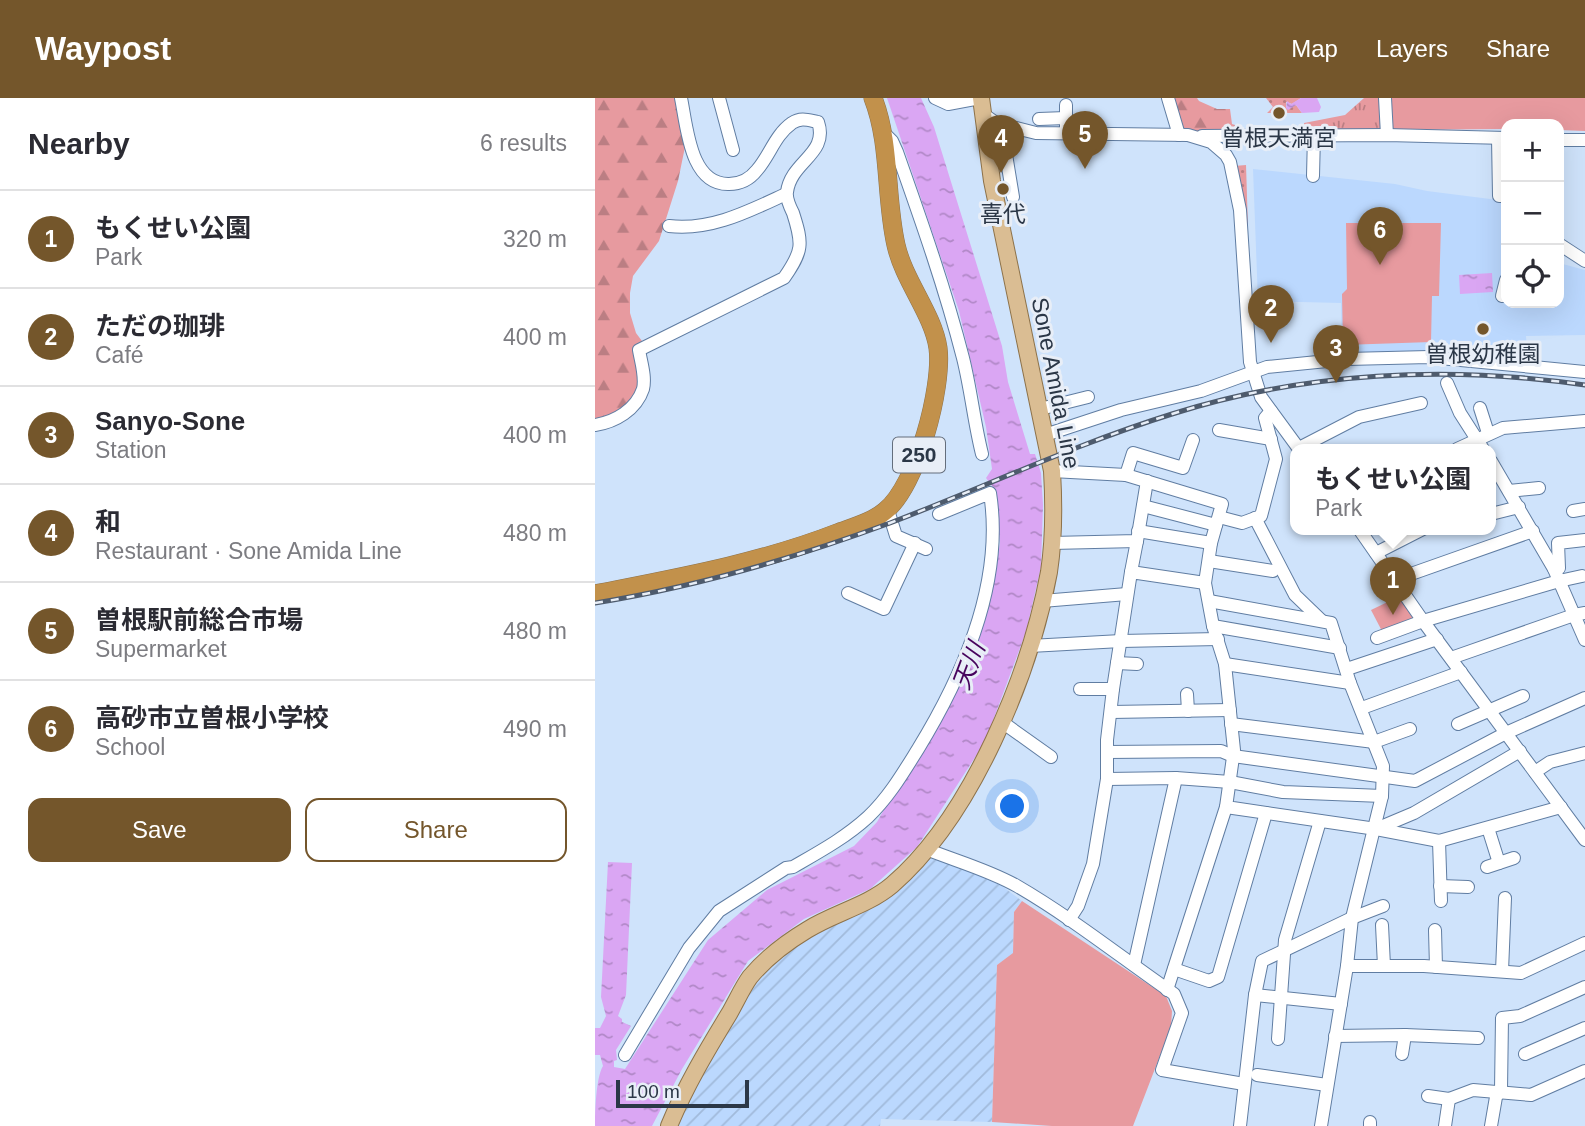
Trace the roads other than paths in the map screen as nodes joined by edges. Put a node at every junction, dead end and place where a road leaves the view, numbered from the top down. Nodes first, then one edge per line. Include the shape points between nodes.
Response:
1 (681, 98) edge
2 (719, 98) edge
3 (873, 98) edge
4 (935, 98) edge
5 (1168, 98) edge
6 (1385, 98) edge
7 (981, 103) edge
8 (1066, 105) dead end
9 (1066, 118) junction
10 (1039, 119) dead end
11 (1001, 124) junction
12 (881, 132) junction
13 (1066, 133) junction
14 (1184, 135) junction
15 (1314, 135) junction
16 (1387, 135) junction
17 (1239, 136) junction
18 (1501, 138) edge
19 (1564, 139) edge
20 (1585, 140) edge
21 (1501, 147) edge
22 (733, 150) dead end
23 (1226, 155) junction
24 (1313, 176) dead end
25 (786, 194) junction
26 (1501, 196) edge
27 (1013, 197) dead end
28 (669, 226) dead end
29 (1561, 245) edge
30 (1585, 261) edge
31 (1253, 371) junction
32 (1585, 372) edge
33 (1447, 383) dead end
34 (1088, 397) dead end
35 (1420, 403) dead end
36 (1480, 408) dead end
37 (1040, 409) junction
38 (1271, 411) junction
39 (1585, 421) edge
40 (595, 425) edge
41 (1219, 430) dead end
42 (1045, 435) junction
43 (1271, 439) junction
44 (1193, 440) dead end
45 (1483, 440) edge
46 (1296, 444) edge
47 (1307, 444) edge
48 (982, 454) dead end
49 (1496, 469) edge
50 (1052, 471) junction
51 (1126, 475) junction
52 (1147, 481) junction
53 (1539, 488) dead end
54 (1509, 491) junction
55 (1143, 506) junction
56 (1519, 507) junction
57 (888, 510) junction
58 (1496, 513) edge
59 (939, 514) dead end
60 (1255, 518) junction
61 (1218, 521) junction
62 (1533, 531) junction
63 (1363, 535) edge
64 (1411, 535) edge
65 (1137, 536) junction
66 (1585, 540) edge
67 (1052, 543) junction
68 (1211, 543) junction
69 (1376, 553) junction
70 (1209, 561) junction
71 (1273, 571) dead end
72 (1131, 572) junction
73 (1556, 575) junction
74 (1581, 576) dead end
75 (1394, 580) junction
76 (1205, 583) junction
77 (848, 593) dead end
78 (595, 594) edge
79 (1126, 594) junction
80 (1042, 601) junction
81 (1209, 601) junction
82 (1579, 614) edge
83 (1322, 621) junction
84 (1423, 621) junction
85 (1213, 625) junction
86 (1377, 638) dead end
87 (1218, 639) junction
88 (1437, 639) junction
89 (1585, 639) edge
90 (1121, 641) junction
91 (1030, 646) junction
92 (1340, 648) junction
93 (1451, 658) junction
94 (1117, 663) junction
95 (1137, 664) dead end
96 (1225, 664) junction
97 (1347, 669) junction
98 (1461, 672) junction
99 (1350, 683) junction
100 (1080, 689) dead end
101 (1112, 689) junction
102 (1187, 694) dead end
103 (1523, 696) dead end
104 (1155, 697) dead end
105 (1585, 698) edge
106 (1362, 708) junction
107 (1489, 709) junction
108 (1155, 710) junction
109 (1188, 710) junction
110 (1230, 710) junction
111 (1111, 712) junction
112 (1002, 722) junction
113 (1231, 724) junction
114 (1458, 724) dead end
115 (1410, 729) dead end
116 (1506, 733) junction
117 (1374, 742) junction
118 (1520, 751) junction
119 (1107, 752) junction
120 (1585, 753) edge
121 (1233, 756) junction
122 (1051, 757) dead end
123 (1535, 772) junction
124 (1383, 777) junction
125 (1176, 778) junction
126 (1107, 779) junction
127 (1230, 782) junction
128 (1383, 796) junction
129 (1226, 807) junction
130 (1561, 807) junction
131 (1266, 813) junction
132 (1320, 821) junction
133 (1488, 828) junction
134 (1375, 829) junction
135 (1585, 840) edge
136 (1439, 841) junction
137 (926, 849) junction
138 (1514, 858) dead end
139 (1440, 886) junction
140 (1468, 887) dead end
141 (1505, 898) dead end
142 (1441, 901) dead end
143 (1383, 906) dead end
144 (1352, 918) junction
145 (1069, 920) junction
146 (1382, 925) dead end
147 (1435, 930) dead end
148 (1585, 943) edge
149 (1286, 949) junction
150 (1134, 965) junction
151 (1347, 966) junction
152 (1384, 966) junction
153 (1436, 967) junction
154 (1174, 969) junction
155 (1502, 971) junction
156 (1585, 987) edge
157 (1167, 990) junction
158 (1255, 995) junction
159 (1282, 998) junction
160 (1341, 1004) junction
161 (1585, 1028) edge
162 (1405, 1035) junction
163 (1335, 1036) junction
164 (1278, 1038) dead end
165 (1478, 1038) dead end
166 (1402, 1054) dead end
167 (1525, 1054) dead end
168 (625, 1055) dead end
169 (1585, 1071) edge
170 (1257, 1075) dead end
171 (1244, 1084) junction
172 (1327, 1085) junction
173 (1499, 1093) junction
174 (1428, 1096) dead end
175 (1449, 1099) junction
176 (669, 1126) edge
177 (1240, 1126) edge
178 (1321, 1126) edge
179 (1445, 1126) edge
180 (1491, 1126) edge

1 - 25 street via 698,166 709,180 720,184 745,180 757,171 793,122 802,118 818,122 820,144 793,173
2 - 22 street
3 - 12 highway, 250
4 - 7 street via 948,104
5 - 14 street
6 - 16 street
7 - 11 street
7 - 37 main road, Sone Amida Line via 992,181
8 - 9 street
9 - 10 street
9 - 13 street
11 - 13 street via 1036,133
11 - 27 street
12 - 48 street via 892,141 925,233 963,359
12 - 57 highway, 250 via 896,245 931,326 939,363 918,459
13 - 14 street
14 - 17 street
14 - 23 street via 1210,142
15 - 16 street
15 - 17 street
15 - 24 street
16 - 18 street
17 - 23 street via 1230,142
19 - 20 street
21 - 26 street via 1497,185
23 - 31 street via 1240,210 1247,342
25 - 28 street via 720,221
25 - 40 street via 800,248 784,278 639,350 643,389 635,404 623,415
29 - 30 street
31 - 32 street via 1346,359 1429,357
31 - 38 street
31 - 42 street via 1201,391
33 - 45 street via 1460,413
34 - 37 street
35 - 47 street via 1359,417
36 - 45 street
37 - 42 main road, Sone Amida Line
38 - 43 street via 1265,418
38 - 46 street
39 - 45 street via 1503,428
41 - 43 street
42 - 50 main road, Sone Amida Line
43 - 60 street via 1276,459 1261,516
44 - 51 street via 1184,468 1133,453
49 - 54 street
50 - 51 street
50 - 67 main road, Sone Amida Line
51 - 52 street
52 - 55 street
52 - 61 street via 1222,504
53 - 54 street
54 - 56 street
55 - 61 street
55 - 65 street
56 - 58 street
56 - 62 street
57 - 77 street via 896,536 920,546 884,609
57 - 78 highway via 819,540 756,559
59 - 168 street via 990,493 993,541 982,610 935,722 893,789 845,836 719,911 689,948
60 - 61 street via 1242,523
60 - 83 street via 1295,595
61 - 68 street
62 - 73 street
62 - 75 street
63 - 69 street
64 - 69 street
65 - 67 street
65 - 68 street
65 - 72 street
66 - 73 street via 1558,544
67 - 80 main road, Sone Amida Line
68 - 70 street
69 - 75 street
70 - 71 street
70 - 76 street
72 - 76 street
72 - 79 street
73 - 74 street
73 - 82 street
73 - 84 street
75 - 84 street
76 - 81 street
79 - 80 street
79 - 90 street
80 - 91 main road, Sone Amida Line
81 - 83 street
81 - 85 street
82 - 89 street
82 - 93 street
83 - 92 street via 1331,623
84 - 86 street
84 - 88 street
85 - 87 street
85 - 92 street
87 - 90 street
87 - 96 street
88 - 93 street
88 - 97 street
90 - 91 street
90 - 94 street
91 - 112 main road, Sone Amida Line
92 - 97 street
93 - 98 street
94 - 95 street
94 - 101 street
96 - 99 street
96 - 110 street
97 - 99 street
98 - 106 street
98 - 107 street
99 - 106 street
100 - 101 street
101 - 111 street
102 - 109 street
103 - 107 street
104 - 108 street
105 - 116 street
106 - 117 street
107 - 114 street
107 - 116 street
108 - 109 street
108 - 111 street
109 - 110 street
110 - 113 street
111 - 119 street
112 - 122 street
112 - 137 main road, Sone Amida Line via 974,779
113 - 117 street
113 - 121 street
115 - 117 street
116 - 118 street
116 - 124 street via 1415,781
117 - 124 street
118 - 123 street
118 - 134 street via 1414,813
119 - 121 street via 1221,751
119 - 126 street
120 - 123 street via 1569,762 1550,762
121 - 124 street
121 - 127 street
123 - 130 street
124 - 128 street
125 - 126 street
125 - 127 street
125 - 150 street
126 - 145 street via 1093,864
127 - 128 street via 1283,792
127 - 129 street
128 - 134 street
129 - 131 street
129 - 154 street
130 - 133 street
130 - 135 street
131 - 132 street
131 - 154 street via 1218,977 1209,981
132 - 134 street
132 - 149 street
133 - 136 street
133 - 138 street via 1493,865
134 - 136 street
134 - 144 street
136 - 139 street
137 - 145 street via 1007,881
137 - 176 main road, Sone Amida Line via 892,885 809,928 749,979
139 - 140 street
139 - 142 street
141 - 155 street
143 - 144 street
144 - 149 street
144 - 151 street
145 - 150 street
146 - 152 street
147 - 153 street
148 - 155 street via 1521,973
149 - 158 street via 1262,961
149 - 159 street
150 - 157 street
151 - 152 street
151 - 160 street
152 - 153 street
153 - 155 street
154 - 157 street
156 - 173 street via 1520,1016 1502,1018
157 - 171 street via 1174,994 1182,1013 1162,1070
158 - 159 street
158 - 171 street
159 - 160 street
159 - 164 street
160 - 163 street
161 - 167 street
162 - 163 street
162 - 165 street via 1450,1042
162 - 166 street
163 - 172 street
169 - 173 street via 1531,1095
170 - 172 street
171 - 177 street
172 - 178 street
173 - 175 street via 1472,1090
173 - 180 street
174 - 175 street
175 - 179 street

